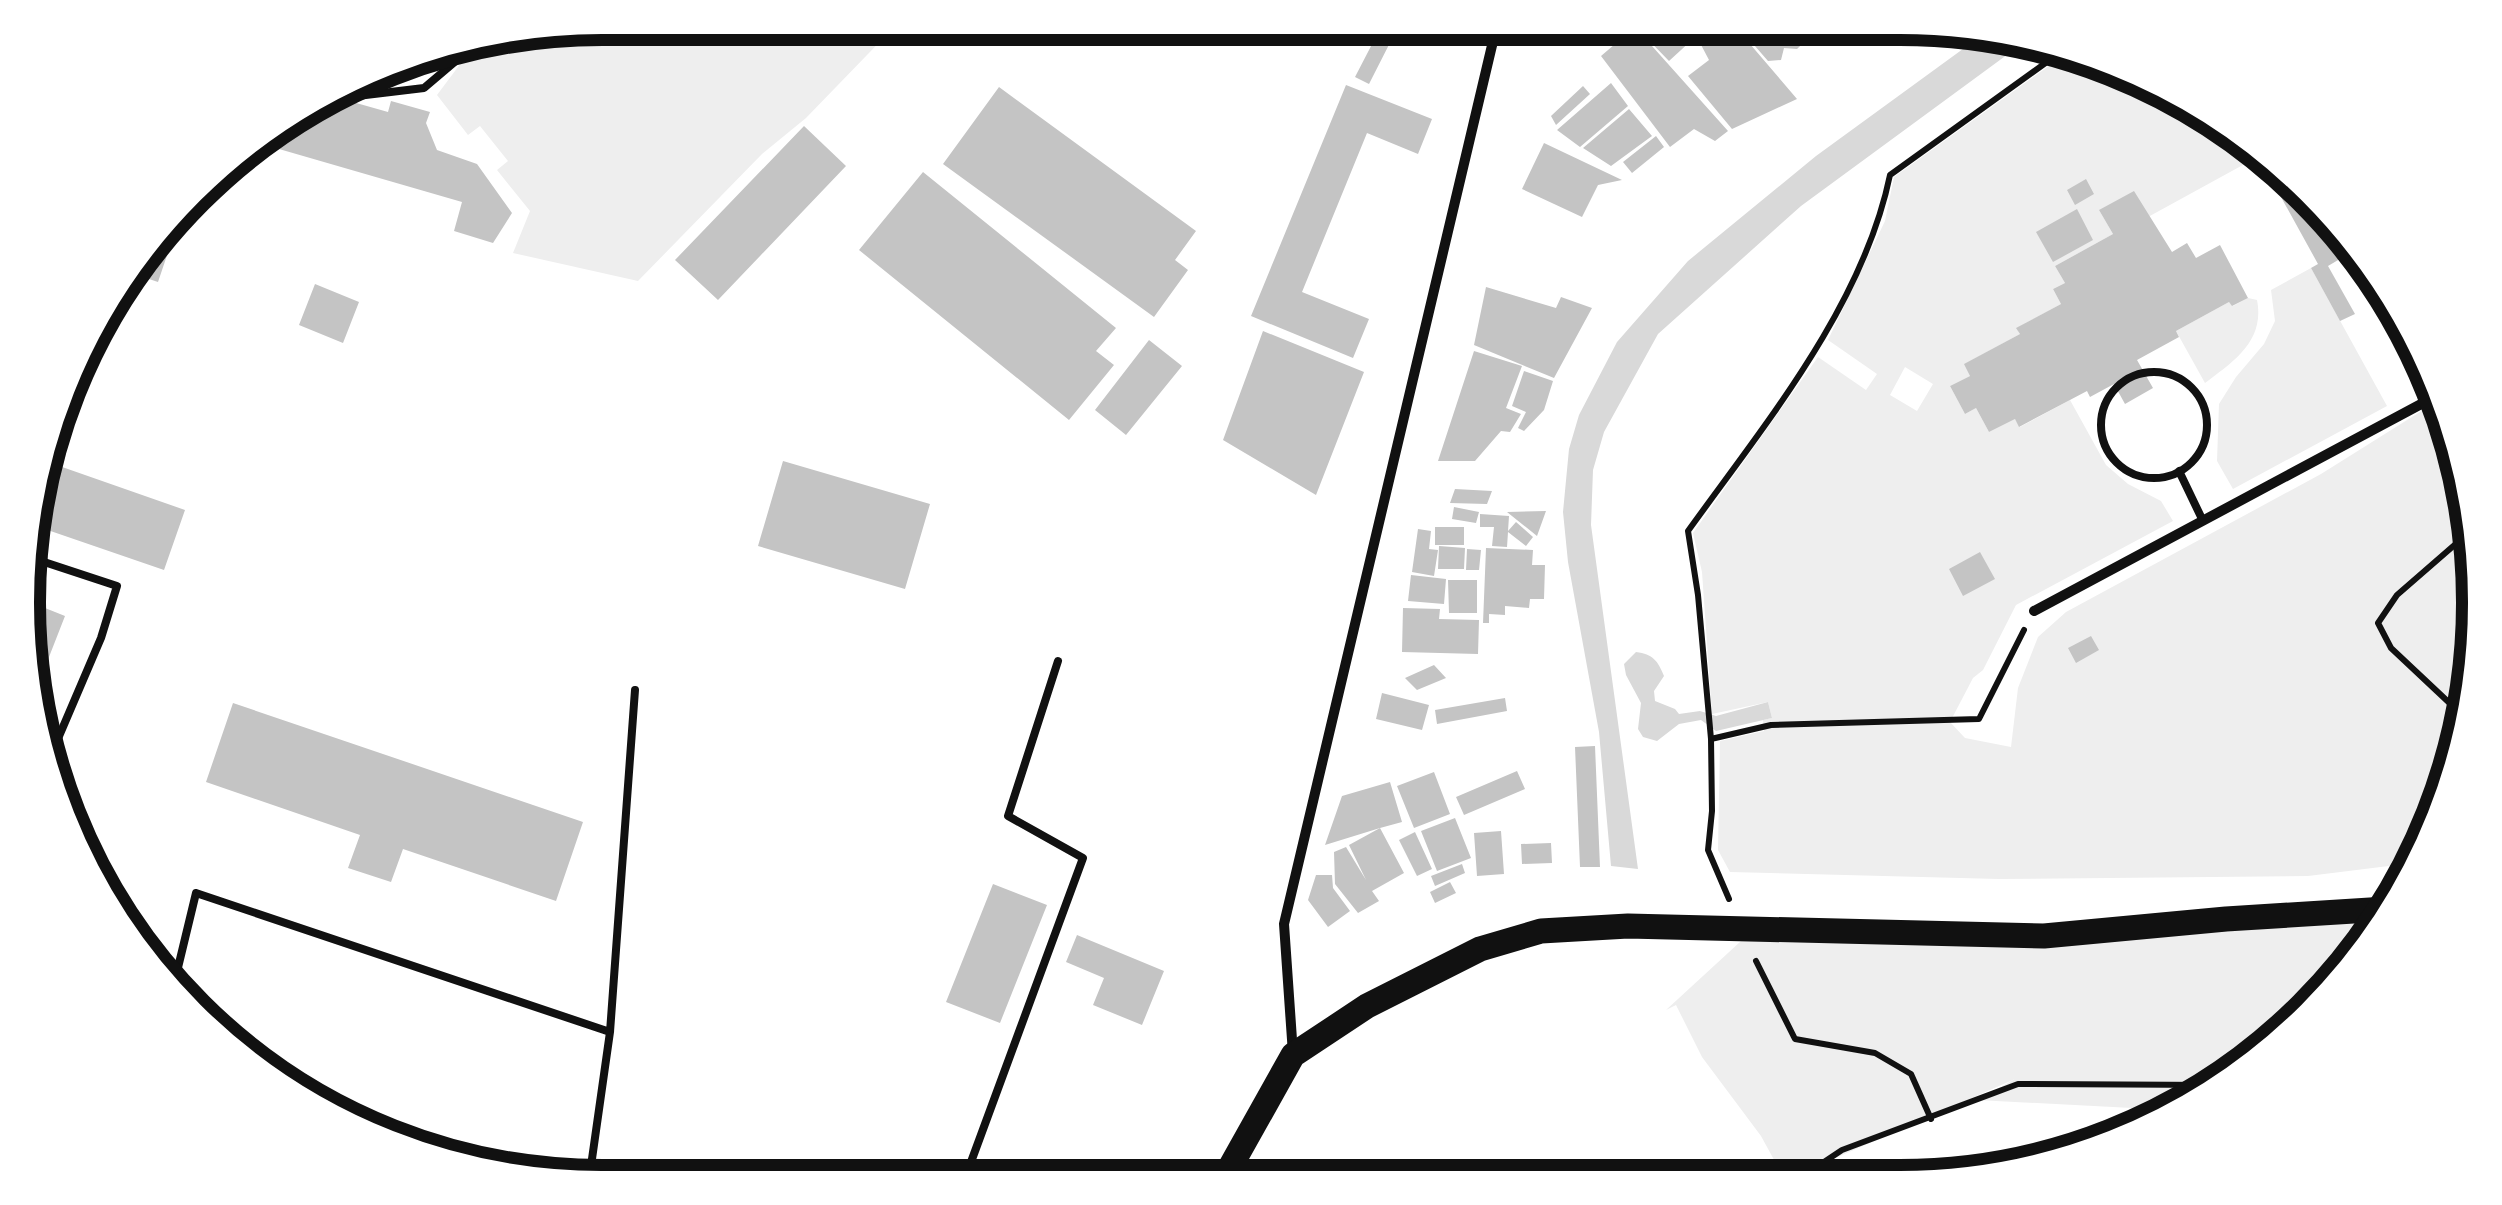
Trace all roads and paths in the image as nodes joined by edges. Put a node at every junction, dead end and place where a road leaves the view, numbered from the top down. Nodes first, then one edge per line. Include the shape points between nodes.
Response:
1 (1494, 40) edge
2 (459, 59) edge
3 (2049, 60) edge
4 (358, 96) edge
5 (2425, 402) edge
6 (2179, 471) junction
7 (2203, 521) junction
8 (2458, 543) edge
9 (42, 561) edge
10 (2034, 611) joint
11 (1058, 661) dead end
12 (636, 690) dead end
13 (2452, 705) edge
14 (1710, 739) junction
15 (57, 740) edge
16 (1710, 779) dead end
17 (2370, 910) edge
18 (177, 970) edge
19 (610, 1032) junction
20 (1875, 1053) dead end
21 (1293, 1054) junction
22 (2190, 1084) edge
23 (1931, 1118) junction
24 (591, 1165) edge
25 (970, 1165) edge
26 (1232, 1165) edge
27 (1820, 1165) edge

1 - 21 street via 1284,924
2 - 4 lane via 424,88
3 - 14 path via 1890,176 1881,217 1817,351 1688,530
5 - 7 street
6 - 6 lane via 2200,453 2206,436 2201,400 2173,376 2155,372 2120,384 2101,415 2107,451 2134,475 2153,479
6 - 7 lane
7 - 10 street
8 - 13 path via 2398,595 2378,623 2391,648
9 - 15 lane via 117,586
10 - 14 path via 1979,719 1771,725
11 - 25 lane via 1008,816 1083,858
12 - 19 lane
14 - 16 path
17 - 21 main road via 2044,936 1628,926 1541,931 1480,948
18 - 19 lane via 196,893
19 - 24 lane
20 - 23 path via 1911,1074
21 - 26 main road
22 - 23 path via 2018,1084
23 - 27 path via 1842,1150

